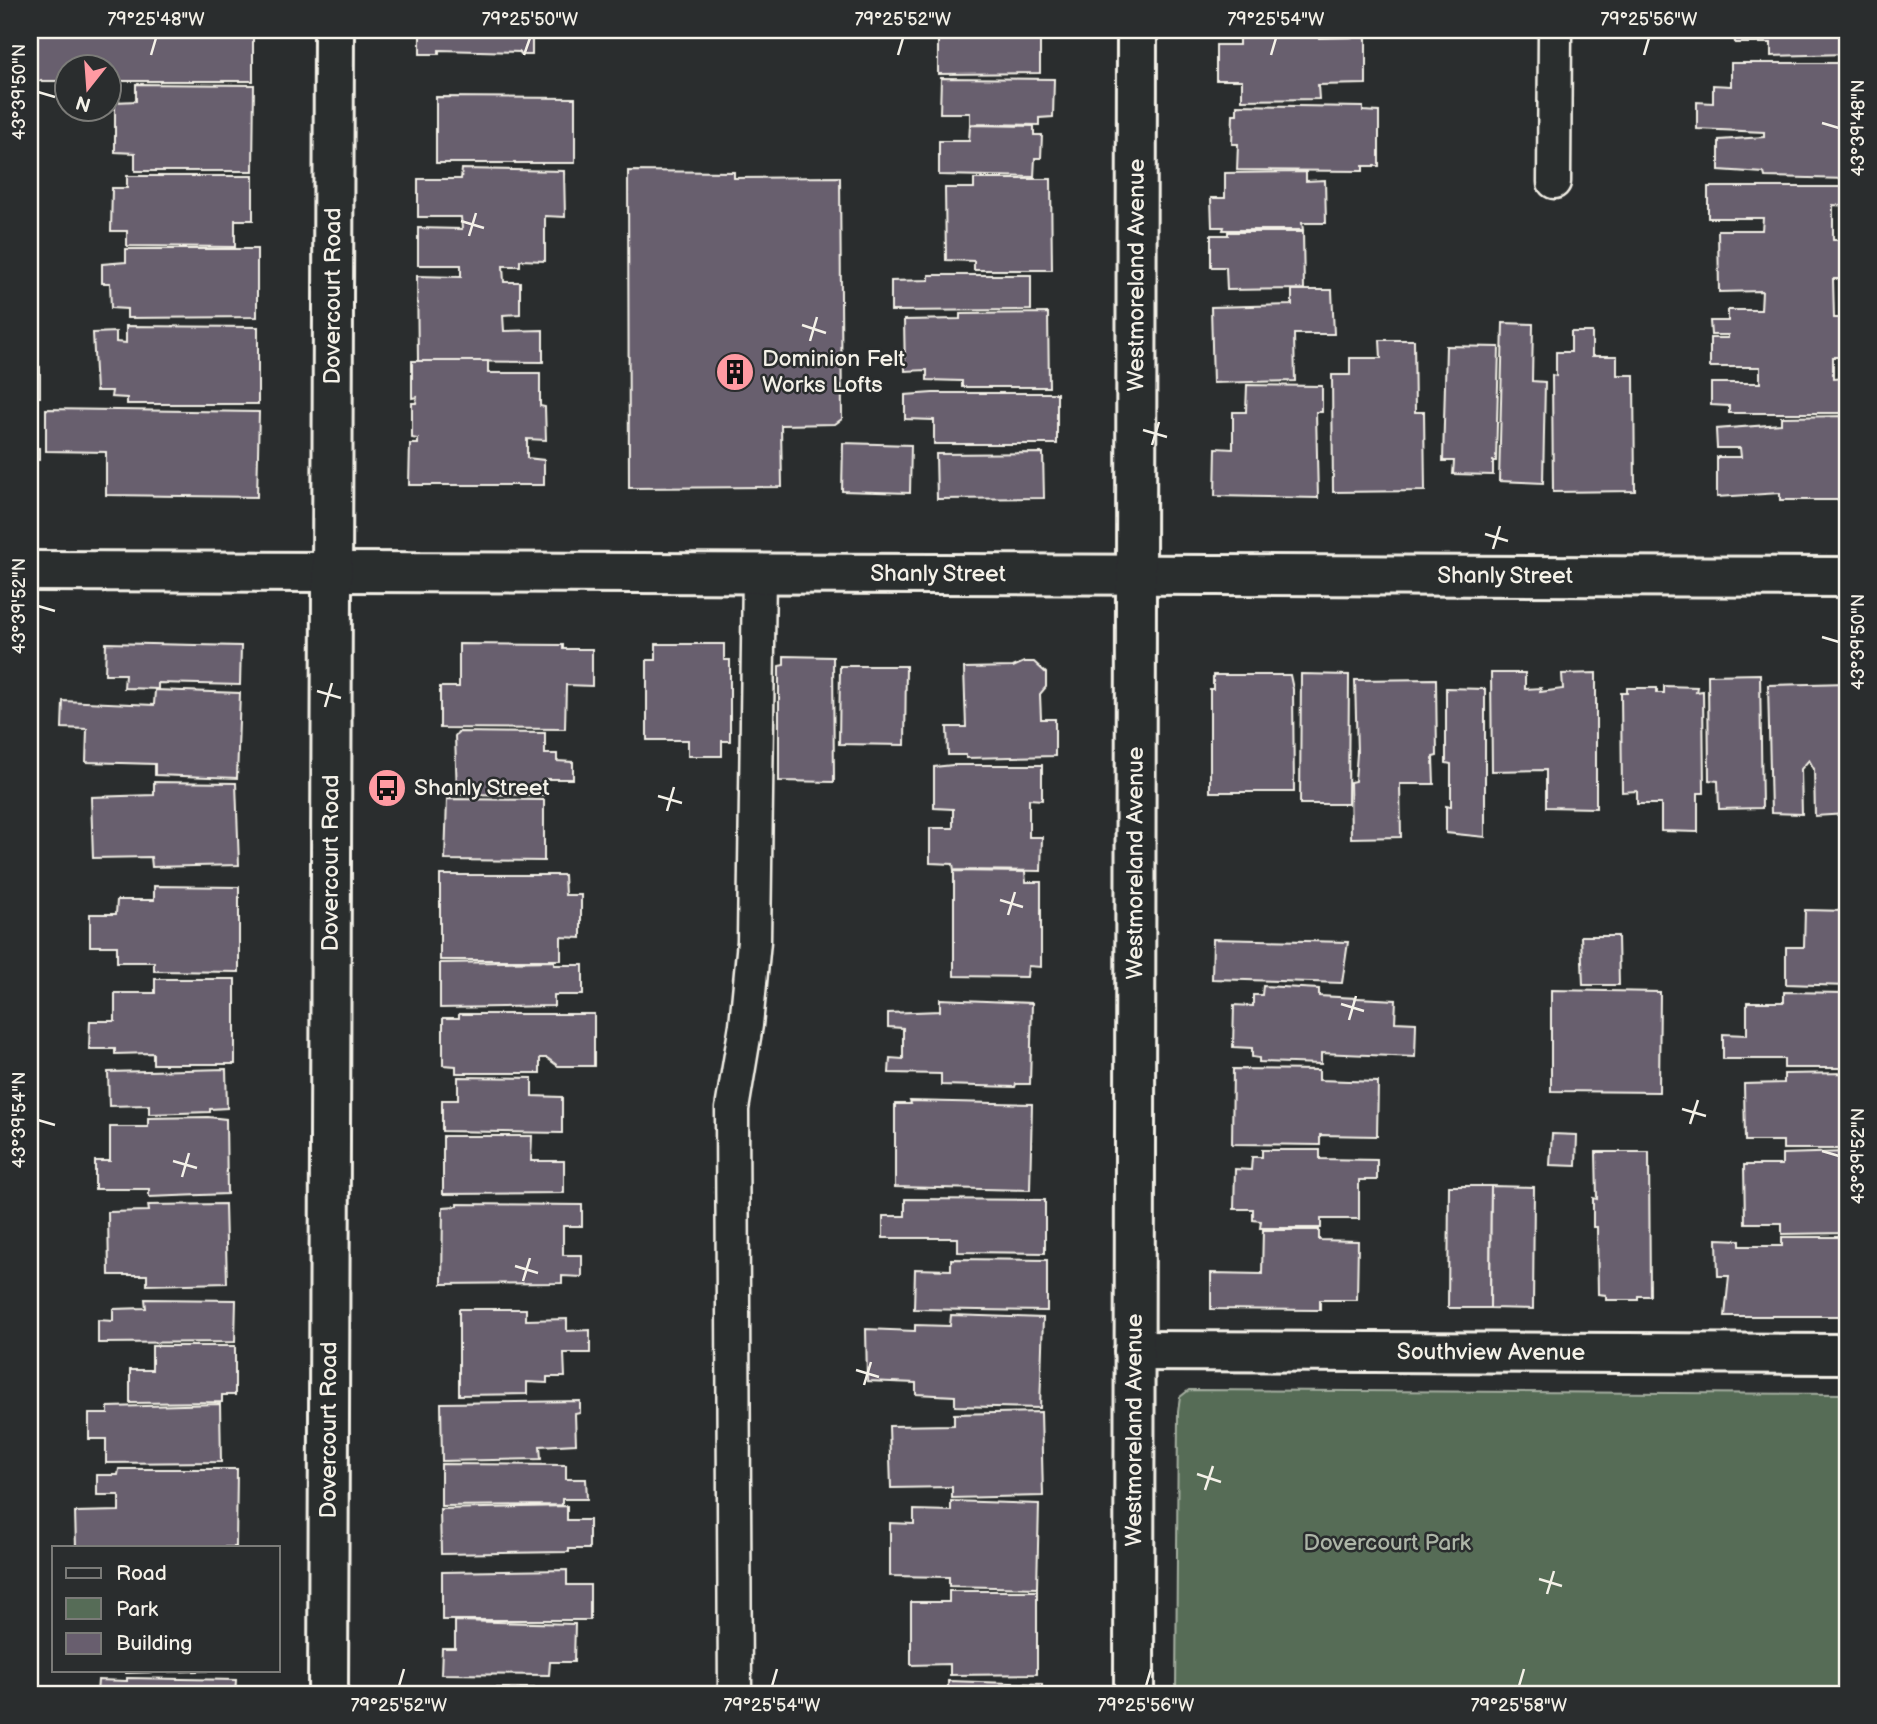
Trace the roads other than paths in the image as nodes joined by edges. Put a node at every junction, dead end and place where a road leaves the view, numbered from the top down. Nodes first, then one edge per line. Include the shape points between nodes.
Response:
1 (334, 30) edge
2 (1138, 30) edge
3 (1555, 30) edge
4 (1554, 182) dead end
5 (30, 571) edge
6 (331, 573) junction
7 (759, 573) junction
8 (1137, 575) junction
9 (1847, 577) edge
10 (1134, 1350) junction
11 (1847, 1354) edge
12 (328, 1694) edge
13 (735, 1694) edge
14 (1134, 1694) edge

1 - 6 street, Dovercourt Road
2 - 8 street, Westmoreland Avenue
3 - 4 lane
5 - 6 street, Shanly Street
6 - 7 street, Shanly Street
6 - 12 street, Dovercourt Road
7 - 8 street, Shanly Street
7 - 13 lane via 754,941 733,1109
8 - 9 street, Shanly Street
8 - 10 street, Westmoreland Avenue
10 - 11 street, Southview Avenue
10 - 14 street, Westmoreland Avenue

